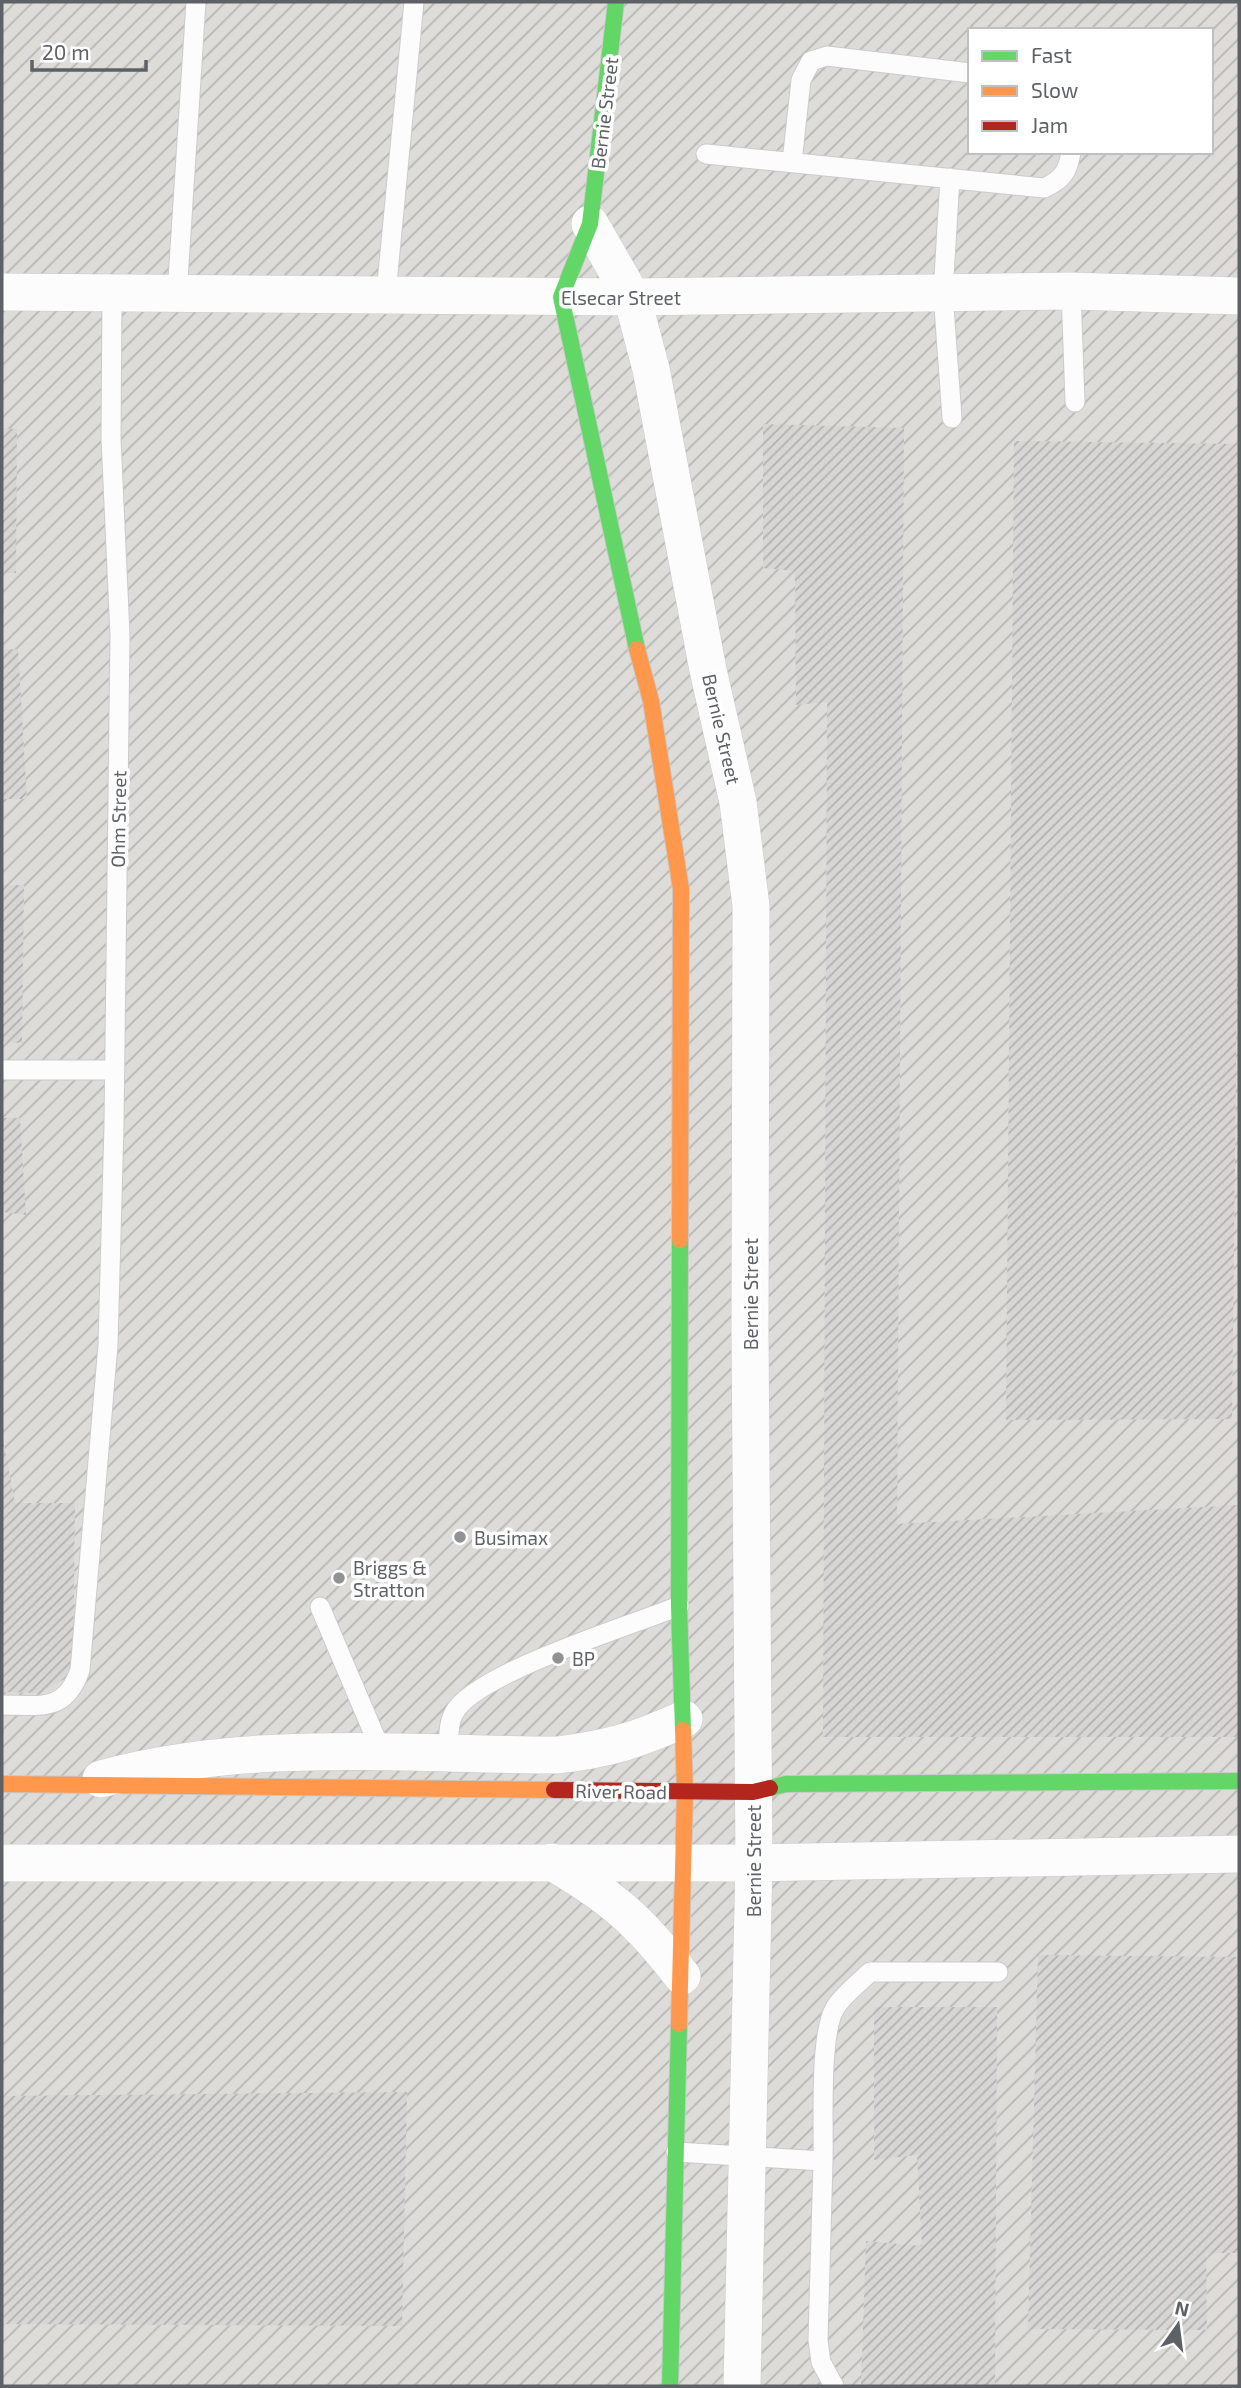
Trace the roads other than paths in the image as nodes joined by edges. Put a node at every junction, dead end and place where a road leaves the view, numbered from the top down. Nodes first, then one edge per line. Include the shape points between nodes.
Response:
1 (196, 2) edge
2 (414, 2) edge
3 (617, 2) edge
4 (968, 73) edge
5 (706, 154) dead end
6 (1071, 154) edge
7 (792, 162) junction
8 (950, 178) junction
9 (590, 224) junction
10 (1071, 291) junction
11 (2, 292) edge
12 (943, 293) junction
13 (112, 294) junction
14 (386, 294) junction
15 (177, 295) junction
16 (1239, 296) edge
17 (561, 297) junction
18 (632, 297) junction
19 (1076, 402) dead end
20 (952, 418) dead end
21 (2, 1070) edge
22 (114, 1070) junction
23 (679, 1606) junction
24 (320, 1607) dead end
25 (2, 1705) edge
26 (684, 1719) junction
27 (382, 1753) junction
28 (450, 1755) junction
29 (1239, 1781) edge
30 (2, 1784) edge
31 (83, 1784) junction
32 (685, 1792) junction
33 (753, 1792) junction
34 (1239, 1854) edge
35 (550, 1861) junction
36 (2, 1863) edge
37 (684, 1863) junction
38 (754, 1863) junction
39 (998, 1972) dead end
40 (681, 1976) junction
41 (677, 2152) junction
42 (746, 2157) junction
43 (823, 2161) junction
44 (670, 2386) edge
45 (742, 2386) edge
46 (834, 2386) edge

1 - 15 lane
2 - 14 lane
3 - 9 street, Bernie Street
4 - 7 lane via 827,56 811,61 801,80
5 - 7 lane
6 - 8 lane via 1060,181 1044,188
7 - 8 lane
8 - 12 lane
9 - 17 street, Bernie Street
9 - 18 street, Bernie Street
10 - 12 street, Elsecar Street
10 - 16 street, Elsecar Street
10 - 19 lane
11 - 13 street, Elsecar Street
12 - 18 street, Elsecar Street
12 - 20 lane
13 - 15 street, Elsecar Street
13 - 22 lane, Ohm Street via 111,439 120,635
14 - 15 street, Elsecar Street
14 - 17 street, Elsecar Street
17 - 18 street, Elsecar Street
17 - 23 street via 625,605 651,701 679,870
18 - 33 street, Bernie Street via 651,369 738,802 751,905
21 - 22 lane
22 - 25 lane, Ohm Street via 108,1345 80,1670 73,1690 62,1701
23 - 26 street
23 - 28 lane via 490,1683 470,1696 454,1712 448,1732
24 - 27 lane
26 - 28 street via 633,1742 596,1751
26 - 32 street
27 - 28 street
27 - 31 street via 194,1758
29 - 33 street, River Road via 786,1784
30 - 31 street, River Road
31 - 32 street, River Road
32 - 33 street, River Road
32 - 37 street
33 - 38 street, Bernie Street
34 - 38 street
35 - 36 street
35 - 37 street
35 - 40 street via 603,1892 654,1939
37 - 38 street
37 - 40 street
38 - 42 street, Bernie Street
39 - 43 lane via 870,1972 835,2008 827,2031
40 - 41 street
41 - 42 lane
41 - 44 street
42 - 43 lane
42 - 45 street, Bernie Street
43 - 46 lane via 818,2340 821,2362

